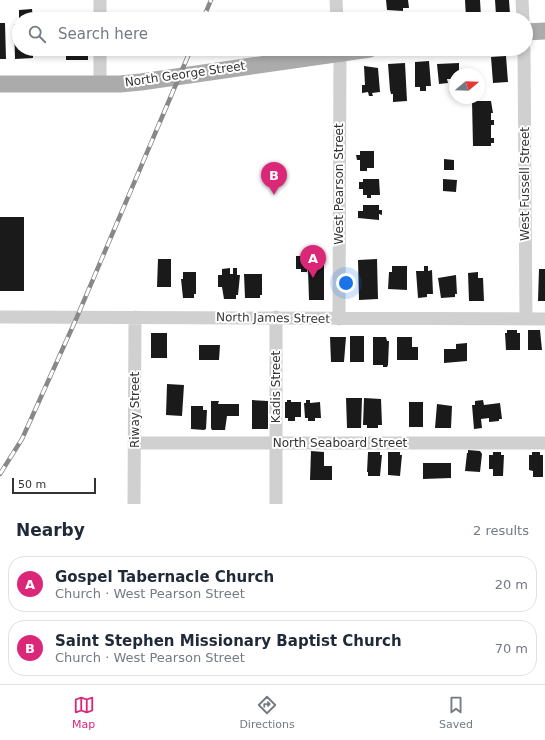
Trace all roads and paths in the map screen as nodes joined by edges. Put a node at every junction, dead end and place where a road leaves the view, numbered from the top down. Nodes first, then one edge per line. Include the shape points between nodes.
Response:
1 (100, 0) edge
2 (336, 0) edge
3 (522, 0) edge
4 (100, 12) edge
5 (337, 12) edge
6 (523, 12) edge
7 (545, 31) edge
8 (533, 32) edge
9 (100, 56) edge
10 (308, 56) edge
11 (340, 56) edge
12 (524, 56) edge
13 (0, 84) edge
14 (100, 84) junction
15 (0, 317) edge
16 (135, 317) junction
17 (276, 317) junction
18 (545, 318) edge
19 (338, 319) junction
20 (526, 319) junction
21 (545, 442) edge
22 (135, 443) junction
23 (276, 443) junction
24 (134, 504) edge
25 (276, 504) edge

1 - 4 street
2 - 5 street
3 - 6 street
7 - 8 main road
9 - 14 street
10 - 14 main road, North George Street via 141,82
11 - 19 street, West Pearson Street
12 - 20 street, West Fussell Street
13 - 14 main road, North George Street
15 - 16 street, North James Street
16 - 17 street, North James Street
16 - 22 street, Riway Street
17 - 19 street, North James Street
17 - 23 street, Kadis Street
18 - 20 street, North James Street
19 - 20 street, North James Street
21 - 23 street, North Seaboard Street
22 - 23 street, North Seaboard Street
22 - 24 street, Riway Street
23 - 25 street, Kadis Street

